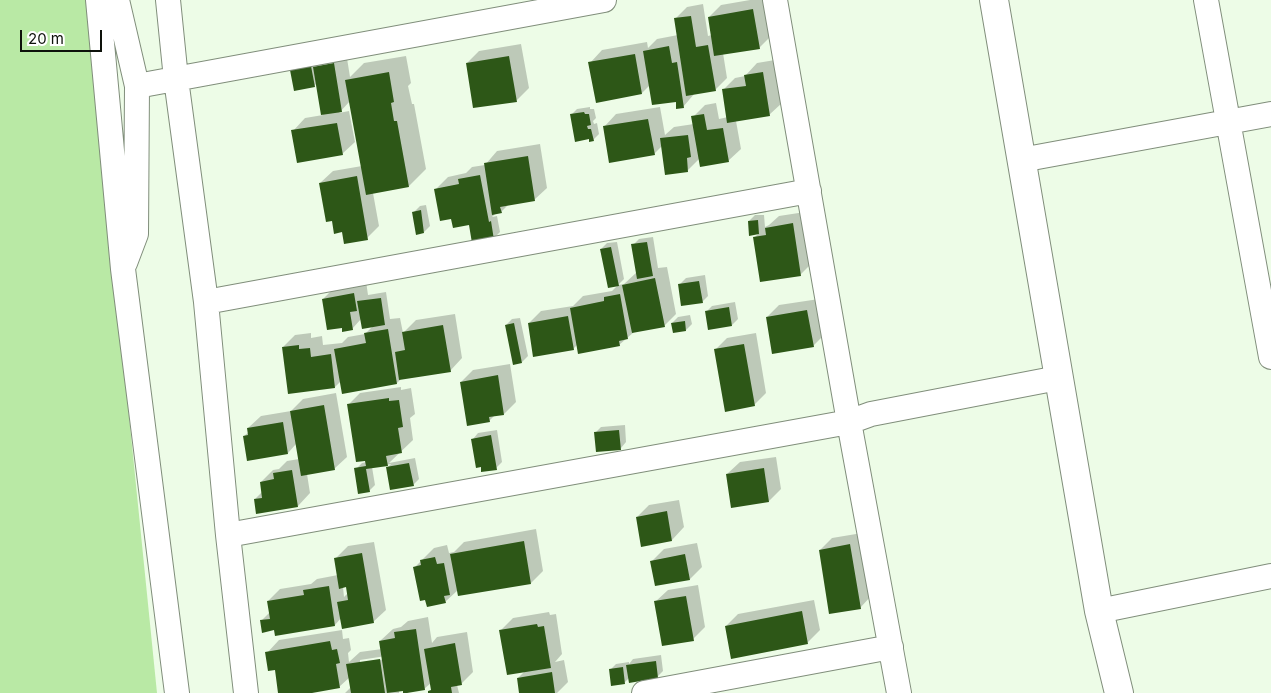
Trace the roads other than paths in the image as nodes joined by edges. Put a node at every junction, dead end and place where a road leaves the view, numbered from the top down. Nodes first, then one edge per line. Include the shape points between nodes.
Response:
1 (98, 0) edge
2 (117, 0) edge
3 (168, 0) edge
4 (604, 0) edge
5 (776, 0) edge
6 (994, 0) edge
7 (1206, 0) edge
8 (176, 79) junction
9 (137, 86) junction
10 (1271, 114) edge
11 (1228, 123) junction
12 (1021, 160) junction
13 (809, 191) junction
14 (123, 269) junction
15 (206, 302) junction
16 (1270, 347) edge
17 (1058, 378) junction
18 (849, 422) junction
19 (228, 535) junction
20 (1271, 576) edge
21 (1099, 611) junction
22 (891, 647) junction
23 (177, 693) edge
24 (246, 693) edge
25 (644, 693) edge
26 (899, 693) edge
27 (1119, 693) edge

1 - 14 street
2 - 9 street
3 - 8 street
4 - 8 street
5 - 13 street
6 - 12 street
7 - 11 street
8 - 9 street
8 - 15 street
9 - 14 street via 136,234
10 - 11 street
11 - 12 street
11 - 16 street
12 - 17 street
13 - 15 street
13 - 18 street
14 - 23 street
15 - 19 street
17 - 18 street via 871,414
17 - 21 street
18 - 19 street
18 - 22 street
19 - 24 street
20 - 21 street
21 - 27 street
22 - 25 street
22 - 26 street

